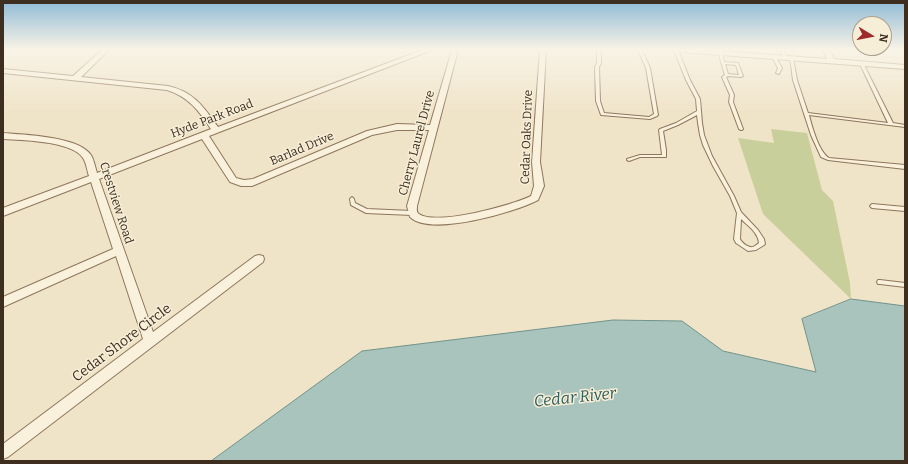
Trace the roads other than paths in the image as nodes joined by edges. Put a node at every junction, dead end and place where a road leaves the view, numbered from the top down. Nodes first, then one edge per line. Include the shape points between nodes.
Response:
1 (10, 72) edge
2 (82, 72) edge
3 (370, 72) edge
4 (449, 72) edge
5 (542, 72) edge
6 (597, 72) edge
7 (649, 72) edge
8 (685, 72) edge
9 (726, 72) edge
10 (740, 72) edge
11 (792, 72) edge
12 (866, 72) edge
13 (727, 75) junction
14 (75, 78) junction
15 (699, 112) junction
16 (807, 114) junction
17 (891, 124) junction
18 (905, 126) edge
19 (433, 128) junction
20 (741, 129) dead end
21 (216, 130) junction
22 (204, 135) junction
23 (3, 136) edge
24 (629, 160) dead end
25 (905, 167) edge
26 (94, 177) junction
27 (352, 199) dead end
28 (872, 206) dead end
29 (905, 210) edge
30 (3, 212) edge
31 (739, 213) junction
32 (414, 215) junction
33 (118, 251) junction
34 (259, 259) dead end
35 (880, 282) dead end
36 (905, 285) edge
37 (3, 302) edge
38 (150, 342) junction
39 (3, 452) edge

1 - 14 street
2 - 14 street
3 - 21 street, Hyde Park Road
4 - 19 street, Cherry Laurel Drive
5 - 32 street, Cedar Oaks Drive via 536,162 539,186 535,198 524,204 457,220 426,221
6 - 7 lane via 598,101 602,114 650,118 656,115
8 - 15 lane via 698,100
9 - 13 lane
10 - 13 lane via 741,76
11 - 16 lane
12 - 17 lane
13 - 20 lane via 724,77 732,96 730,102
14 - 21 street via 156,86 180,91 195,101
15 - 24 lane via 661,130 664,156 640,156
15 - 31 lane via 700,129 708,153
16 - 17 lane
16 - 25 lane via 813,135 825,158
17 - 18 lane
19 - 22 street, Barlad Drive via 397,127 370,133 247,184 233,180
19 - 32 street, Cherry Laurel Drive via 412,206
21 - 22 street, Hyde Park Road
22 - 26 street, Hyde Park Road
23 - 26 street, Crestview Road via 71,145 87,156
26 - 30 street, Hyde Park Road
26 - 33 street, Crestview Road
27 - 32 lane via 353,204 366,211
28 - 29 lane
31 - 31 lane via 760,236 762,244 759,247 748,249 738,242
33 - 37 street
33 - 38 street, Crestview Road
34 - 38 street, Cedar Shore Circle
35 - 36 lane
38 - 39 street, Cedar Shore Circle

